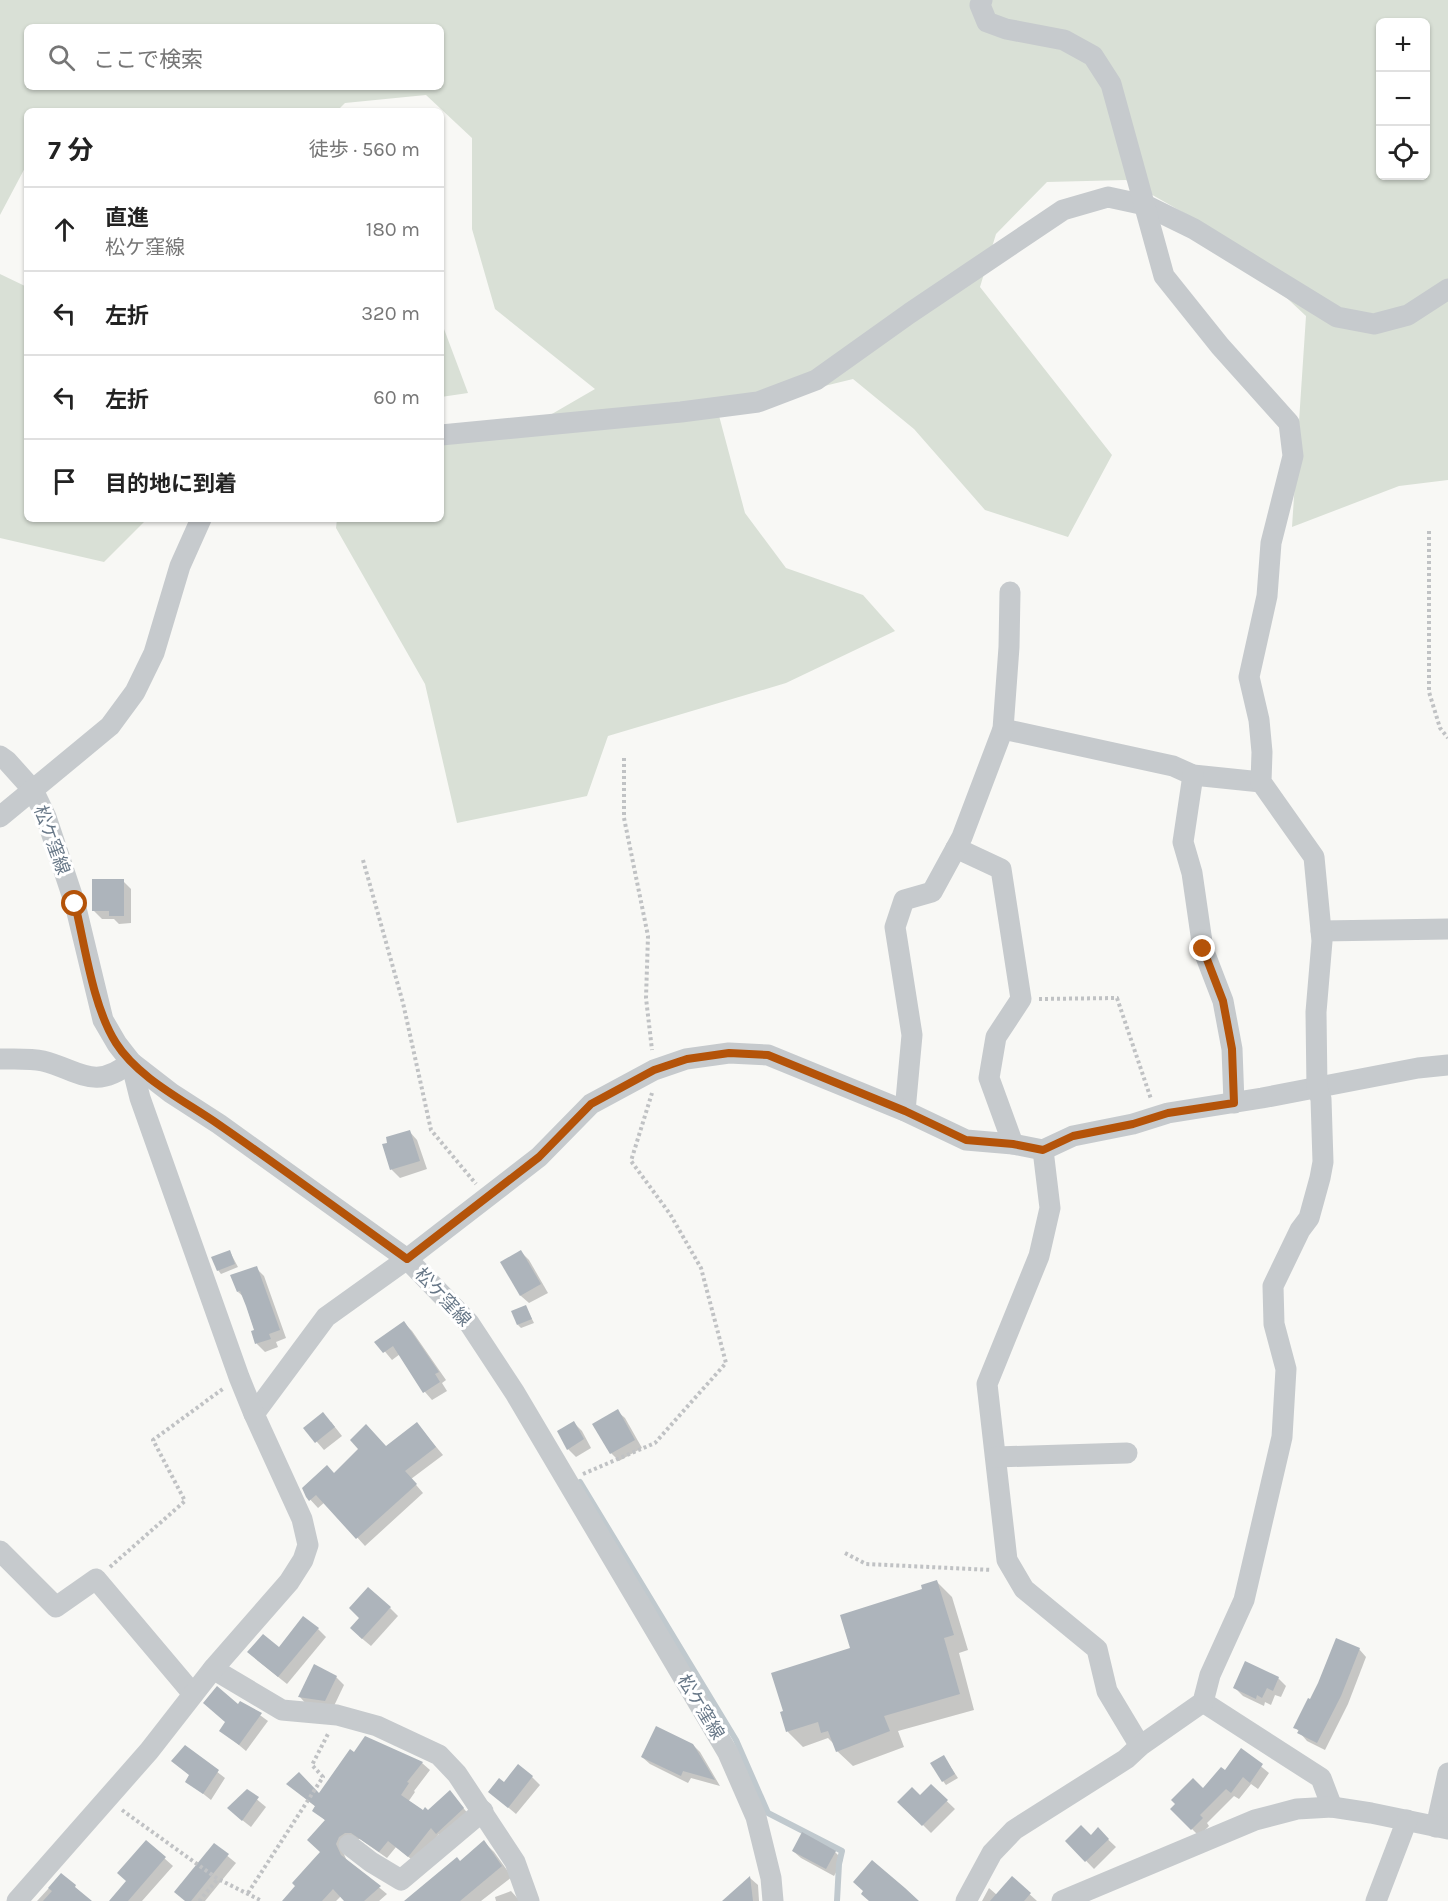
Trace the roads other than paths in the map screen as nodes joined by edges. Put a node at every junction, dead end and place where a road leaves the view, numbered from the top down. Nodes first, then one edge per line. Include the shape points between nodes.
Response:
1 (982, 0) edge
2 (1145, 205) junction
3 (1448, 289) edge
4 (444, 435) edge
5 (200, 522) edge
6 (1010, 592) dead end
7 (1003, 729) junction
8 (0, 756) edge
9 (1193, 775) junction
10 (1261, 782) junction
11 (33, 790) junction
12 (0, 817) edge
13 (956, 848) junction
14 (1448, 929) edge
15 (1320, 931) junction
16 (0, 1059) edge
17 (131, 1062) junction
18 (1448, 1065) edge
19 (1317, 1088) junction
20 (1234, 1103) junction
21 (905, 1111) junction
22 (1013, 1144) junction
23 (1043, 1150) junction
24 (407, 1259) junction
25 (254, 1414) junction
26 (1127, 1453) dead end
27 (996, 1458) junction
28 (0, 1551) edge
29 (213, 1669) junction
30 (193, 1694) junction
31 (1203, 1702) junction
32 (1140, 1746) junction
33 (1448, 1773) edge
34 (1332, 1807) junction
35 (483, 1811) junction
36 (1407, 1820) junction
37 (1442, 1828) edge
38 (349, 1845) dead end
39 (18, 1901) edge
40 (530, 1901) edge
41 (773, 1901) edge
42 (966, 1901) edge
43 (1062, 1901) edge
44 (1376, 1901) edge

1 - 2 street via 980,5 987,22 1064,40 1093,56 1111,84
2 - 3 street via 1194,230 1337,317 1374,324 1408,315
2 - 4 street via 1108,198 1063,210 816,380 758,402
2 - 10 street via 1164,276 1289,423 1293,456 1272,543 1267,596 1249,676 1259,720
5 - 11 street via 180,566 154,653 135,692 110,726
6 - 7 street
7 - 9 street via 1173,766
7 - 13 street
8 - 11 street, 松ケ窪線
9 - 10 street
9 - 20 street via 1184,842 1203,949 1223,1001 1232,1049
10 - 15 street via 1314,856
11 - 12 street
11 - 17 street, 松ケ窪線 via 75,904 103,1020
13 - 21 street via 932,892 904,900 894,927 912,1035
13 - 22 street via 1001,868 1021,999 996,1037 989,1078
14 - 15 street
15 - 19 street
16 - 17 street via 42,1061 81,1076 95,1077 118,1073
17 - 24 street, 松ケ窪線
17 - 25 street via 140,1098
18 - 19 street
19 - 20 street
19 - 31 street via 1321,1099 1320,1178 1309,1218 1273,1287 1274,1323 1286,1369 1282,1437 1244,1600 1210,1675
20 - 23 street via 1168,1113 1073,1136
21 - 22 street via 966,1140
21 - 24 street via 768,1055 729,1053 687,1059 654,1070 591,1104 539,1157
22 - 23 street
23 - 27 street via 1050,1208 1039,1256 987,1384
24 - 25 street via 326,1317
24 - 41 street, 松ケ窪線 via 469,1323 515,1393 728,1753 756,1817
25 - 29 street via 302,1519 308,1545 289,1582
26 - 27 street
27 - 32 street via 1007,1560 1024,1589 1097,1649 1107,1691
28 - 30 street via 56,1607 96,1579
29 - 30 street
29 - 35 street via 282,1710 337,1715 377,1726 439,1755
30 - 39 street via 150,1751
31 - 32 street
31 - 34 street via 1321,1778
32 - 42 street via 1126,1759 1014,1830 992,1853
33 - 37 street
34 - 36 street
34 - 43 street via 1297,1809 1255,1820
35 - 38 street via 401,1880
35 - 40 street via 515,1862
36 - 37 street
36 - 44 street

